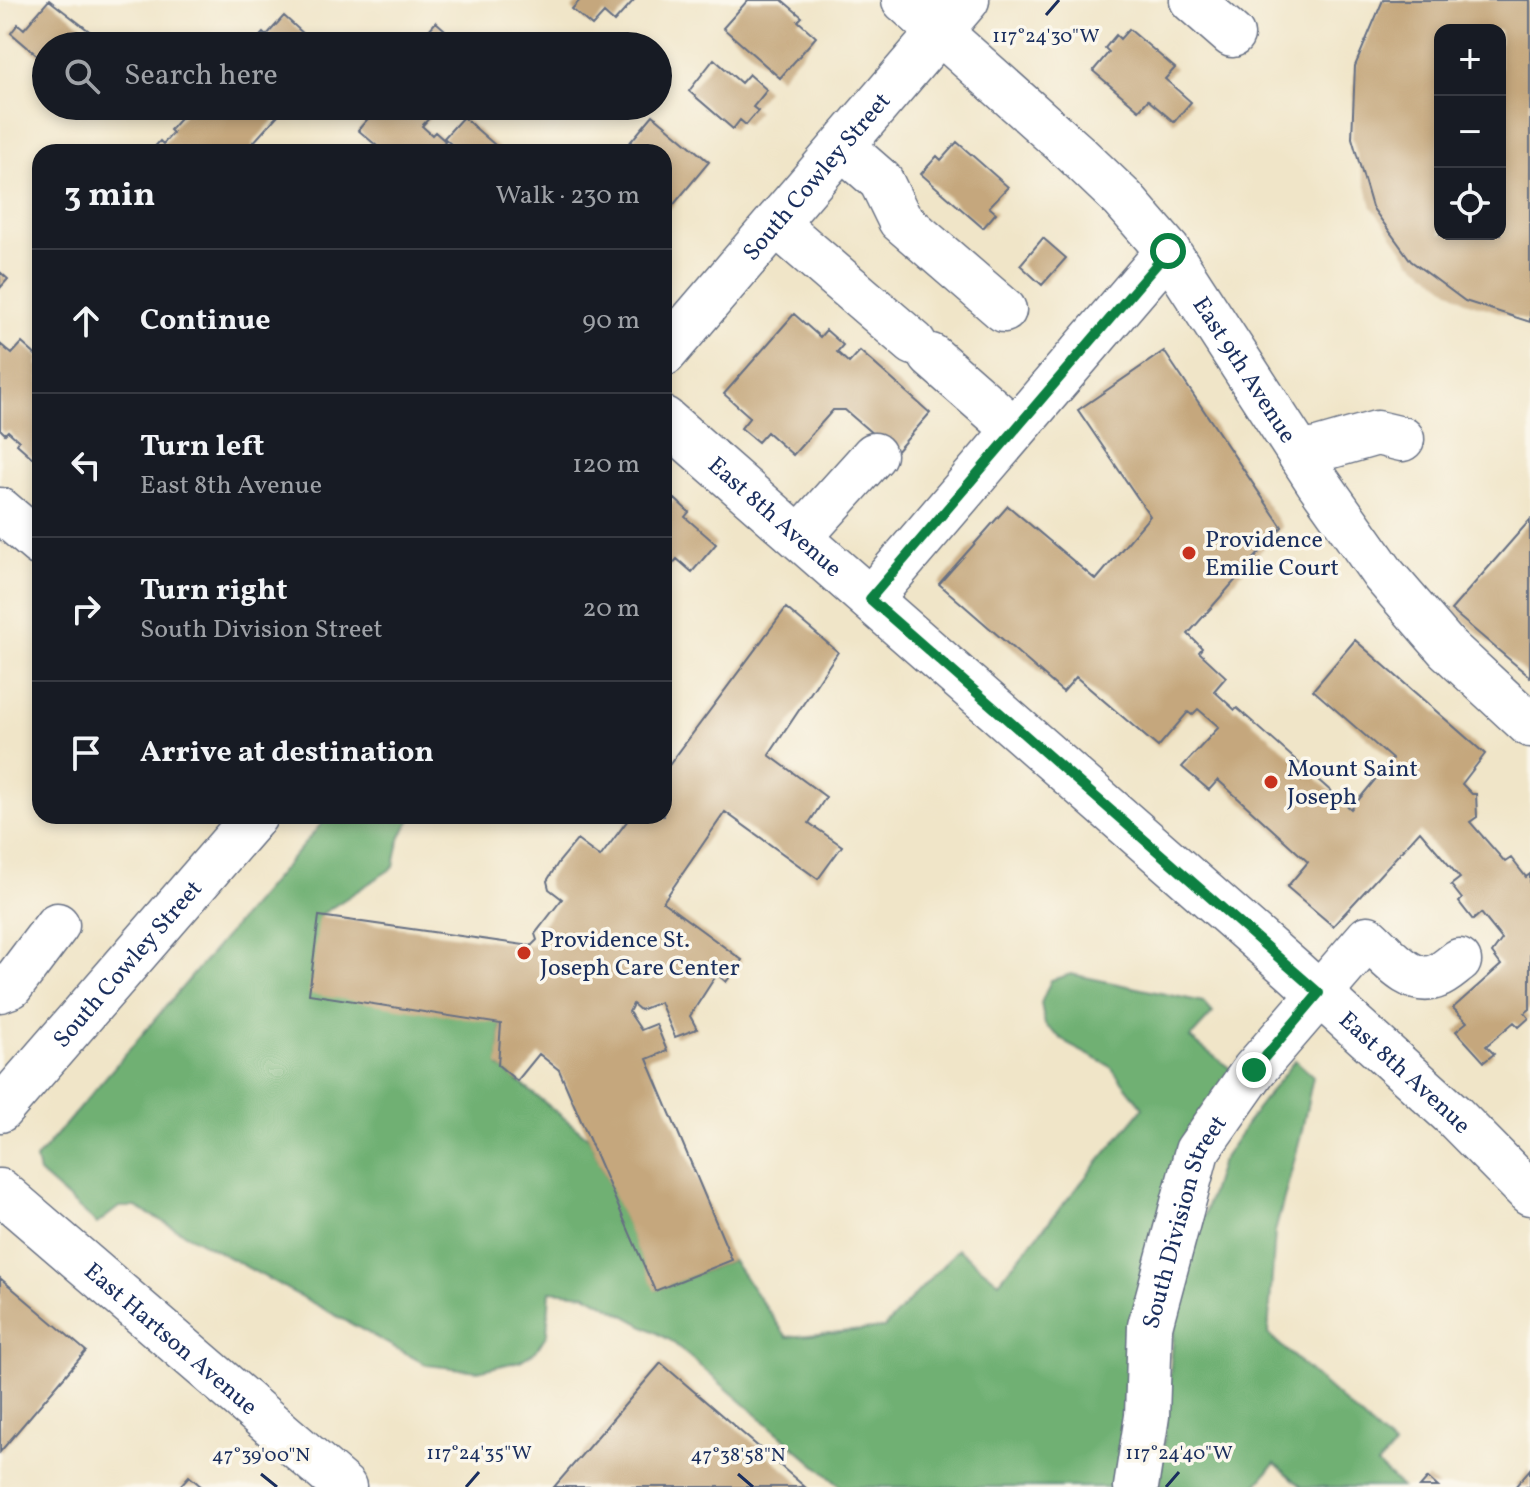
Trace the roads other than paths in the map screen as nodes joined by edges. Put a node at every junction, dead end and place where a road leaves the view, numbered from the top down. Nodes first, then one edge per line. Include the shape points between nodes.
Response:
1 (904, 0) edge
2 (1192, 0) edge
3 (954, 16) edge
4 (1232, 35) dead end
5 (842, 147) junction
6 (776, 224) junction
7 (1168, 251) junction
8 (1004, 310) dead end
9 (672, 345) edge
10 (672, 426) edge
11 (1014, 429) junction
12 (874, 455) dead end
13 (0, 510) edge
14 (32, 537) edge
15 (800, 537) junction
16 (870, 599) junction
17 (1530, 725) edge
18 (248, 824) edge
19 (57, 925) dead end
20 (1459, 961) dead end
21 (0, 990) edge
22 (1319, 993) junction
23 (0, 1110) edge
24 (0, 1191) edge
25 (1530, 1193) edge
26 (344, 1487) edge
27 (1136, 1487) edge

1 - 3 street, East 9th Avenue
2 - 4 street
3 - 5 street, South Cowley Street
3 - 7 street, East 9th Avenue
5 - 6 street, South Cowley Street
5 - 8 street via 881,181 900,220
6 - 9 street, South Cowley Street
6 - 11 street
7 - 11 street
7 - 17 street, East 9th Avenue via 1384,575 1438,638
10 - 15 street, East 8th Avenue
11 - 16 street
12 - 15 street
13 - 14 street
15 - 16 street, East 8th Avenue
16 - 22 street, East 8th Avenue
18 - 23 street, South Cowley Street
19 - 21 street via 11,986
20 - 22 street, South Division Street via 1422,980 1368,938
22 - 25 street, East 8th Avenue
22 - 27 street, South Division Street via 1254,1070 1197,1151 1150,1326 1147,1416
24 - 26 street, East Hartson Avenue

